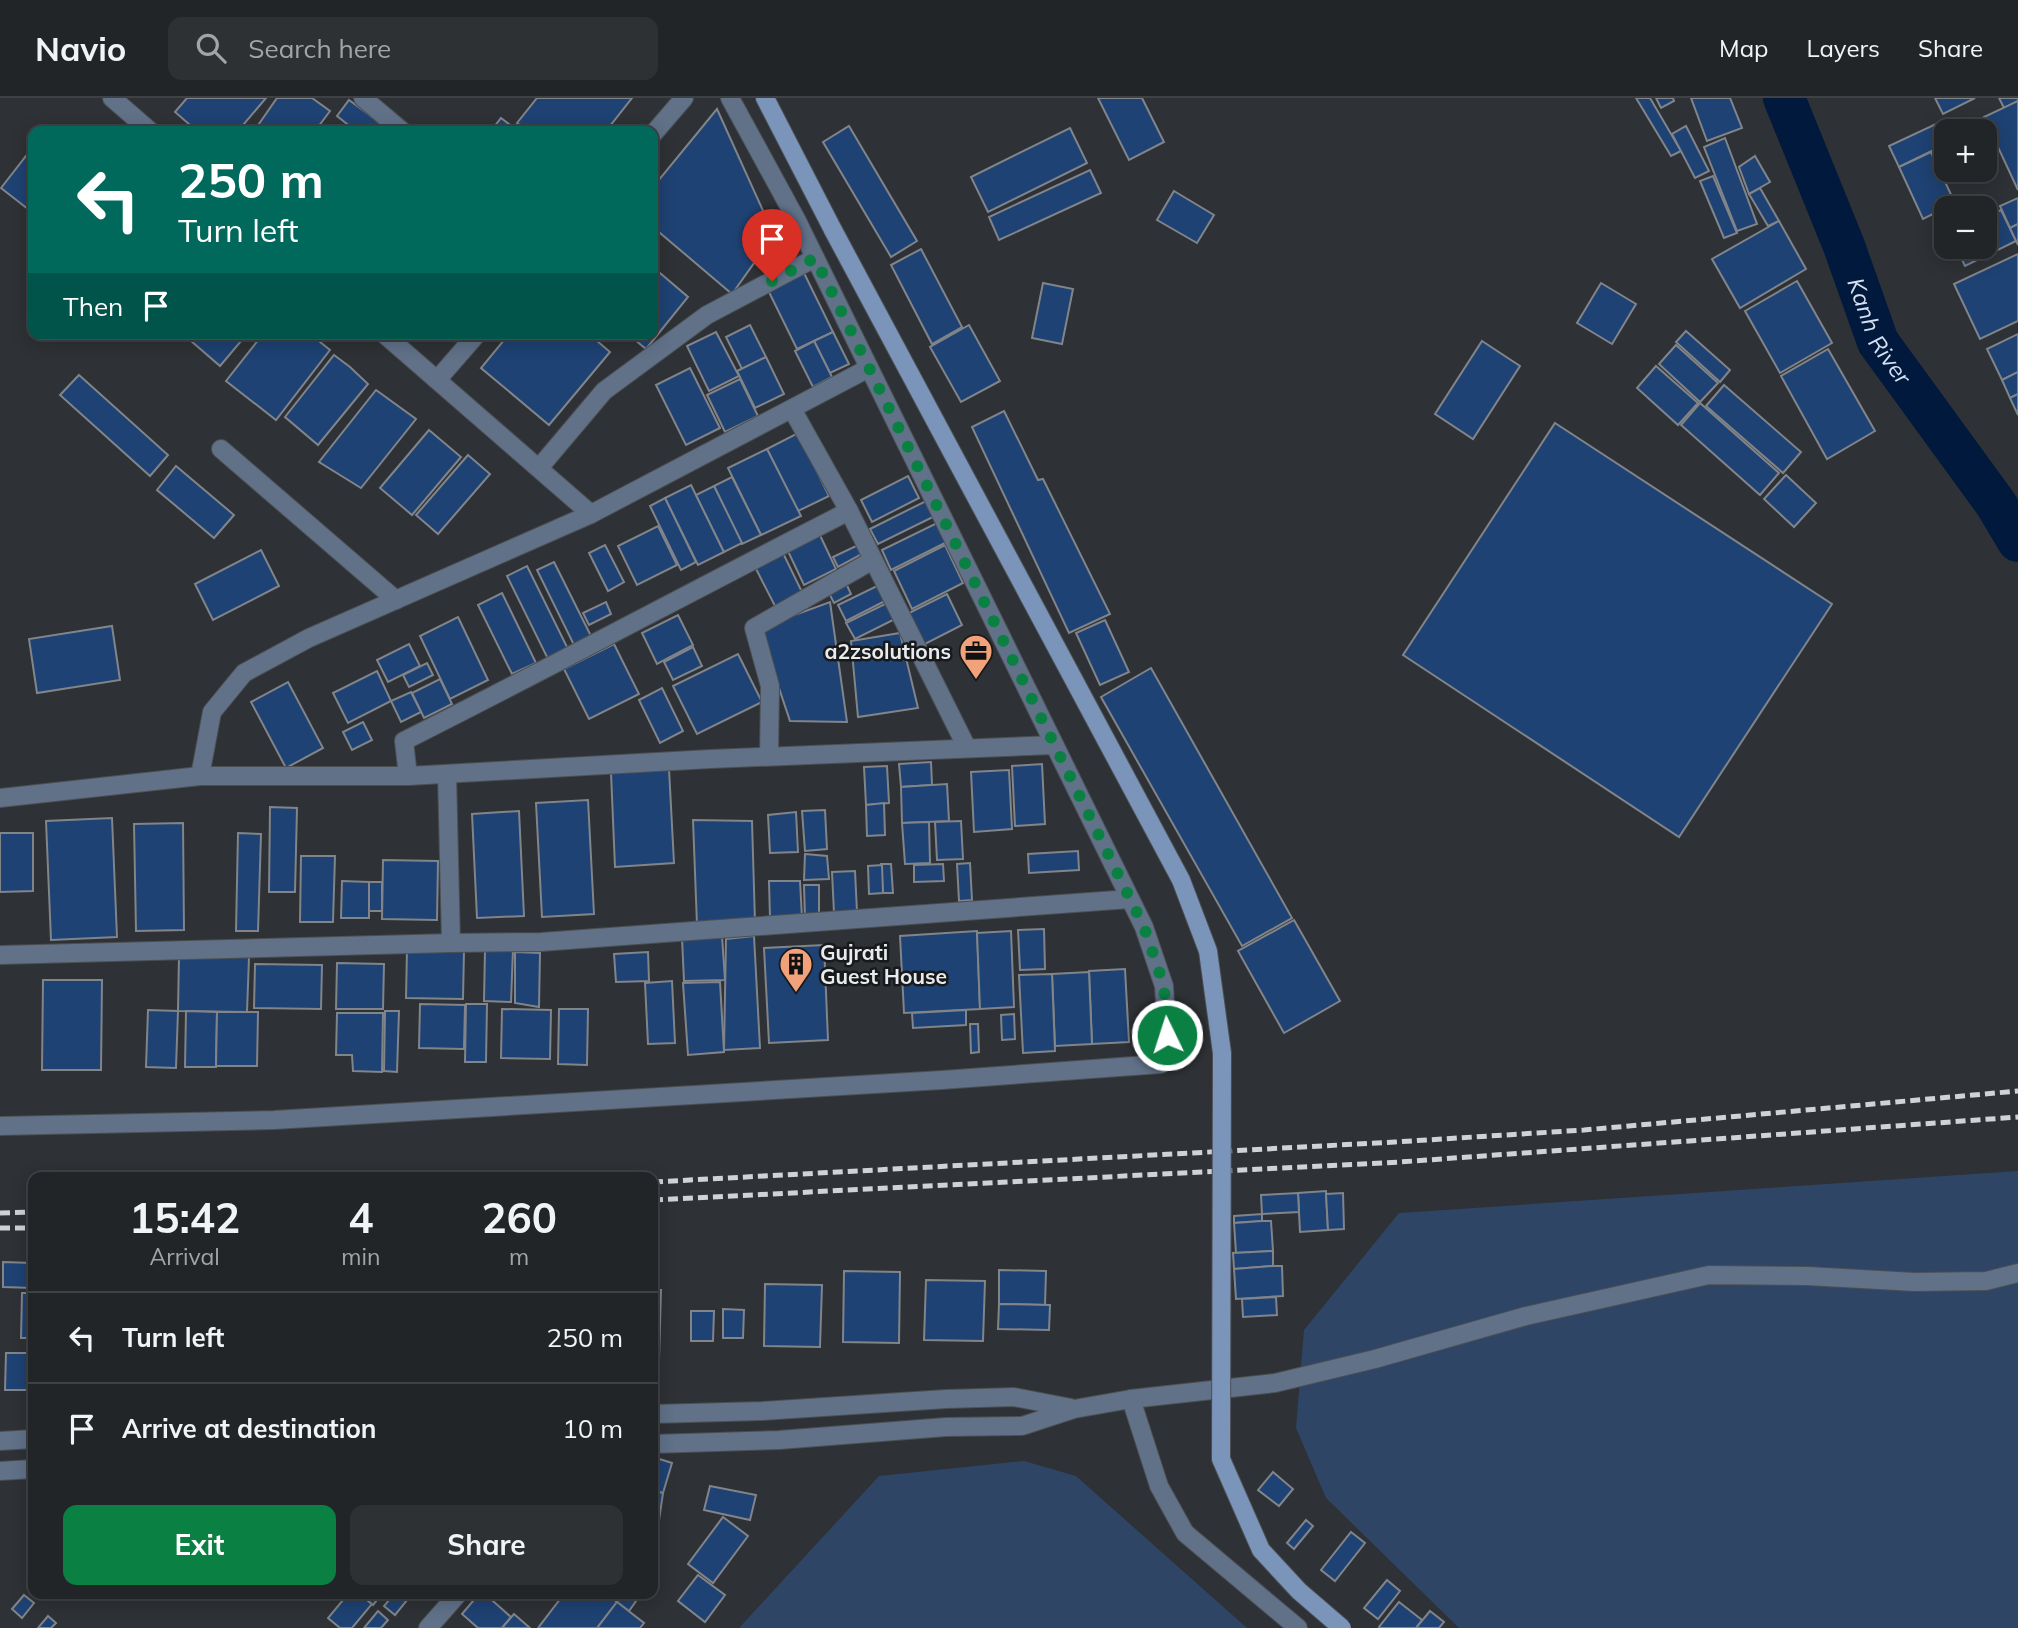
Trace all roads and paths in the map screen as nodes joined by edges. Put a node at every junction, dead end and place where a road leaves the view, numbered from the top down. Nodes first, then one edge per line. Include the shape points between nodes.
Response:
1 (112, 98) edge
2 (363, 98) edge
3 (684, 98) edge
4 (730, 98) edge
5 (765, 98) edge
6 (144, 126) edge
7 (396, 126) edge
8 (658, 128) edge
9 (815, 258) junction
10 (391, 340) edge
11 (472, 340) edge
12 (869, 369) junction
13 (437, 380) junction
14 (792, 409) junction
15 (221, 449) dead end
16 (539, 468) junction
17 (849, 511) junction
18 (591, 514) junction
19 (873, 560) junction
20 (396, 600) junction
21 (1054, 745) junction
22 (967, 748) junction
23 (769, 756) junction
24 (447, 774) junction
25 (200, 776) junction
26 (408, 776) junction
27 (0, 798) edge
28 (1130, 899) junction
29 (451, 943) junction
30 (0, 955) edge
31 (0, 1126) edge
32 (2018, 1273) edge
33 (1131, 1399) junction
34 (1074, 1409) junction
35 (658, 1414) edge
36 (28, 1439) edge
37 (0, 1441) edge
38 (658, 1444) edge
39 (28, 1469) edge
40 (0, 1471) edge
41 (454, 1599) edge
42 (428, 1628) edge
43 (1298, 1628) edge
44 (1342, 1628) edge

1 - 6 street
2 - 7 street
3 - 8 street
4 - 9 street
5 - 44 main road, bridge via 1181,880 1208,951 1222,1054 1221,1459 1261,1550
9 - 12 street
9 - 16 street via 707,315 604,391
10 - 13 street
11 - 13 street
12 - 14 street
12 - 21 street
13 - 16 street
14 - 17 street
14 - 18 street
15 - 20 street
16 - 18 street
17 - 19 street
17 - 26 street via 404,741
18 - 20 street
19 - 22 street
19 - 23 street via 754,628 770,686
20 - 25 street via 244,673 212,712
21 - 22 street
21 - 28 street
22 - 23 street
23 - 24 street
24 - 26 street
24 - 29 street
25 - 26 street
25 - 27 street
28 - 29 street via 541,942
28 - 31 street via 1164,986 1167,1035 1161,1064 274,1120
29 - 30 street
32 - 33 street via 1986,1281 1915,1282 1709,1275 1526,1316 1275,1383
33 - 34 street
33 - 43 street via 1159,1486 1185,1533
34 - 35 street via 1014,1397
34 - 38 street via 1022,1426
36 - 37 street
39 - 40 street
41 - 42 street

